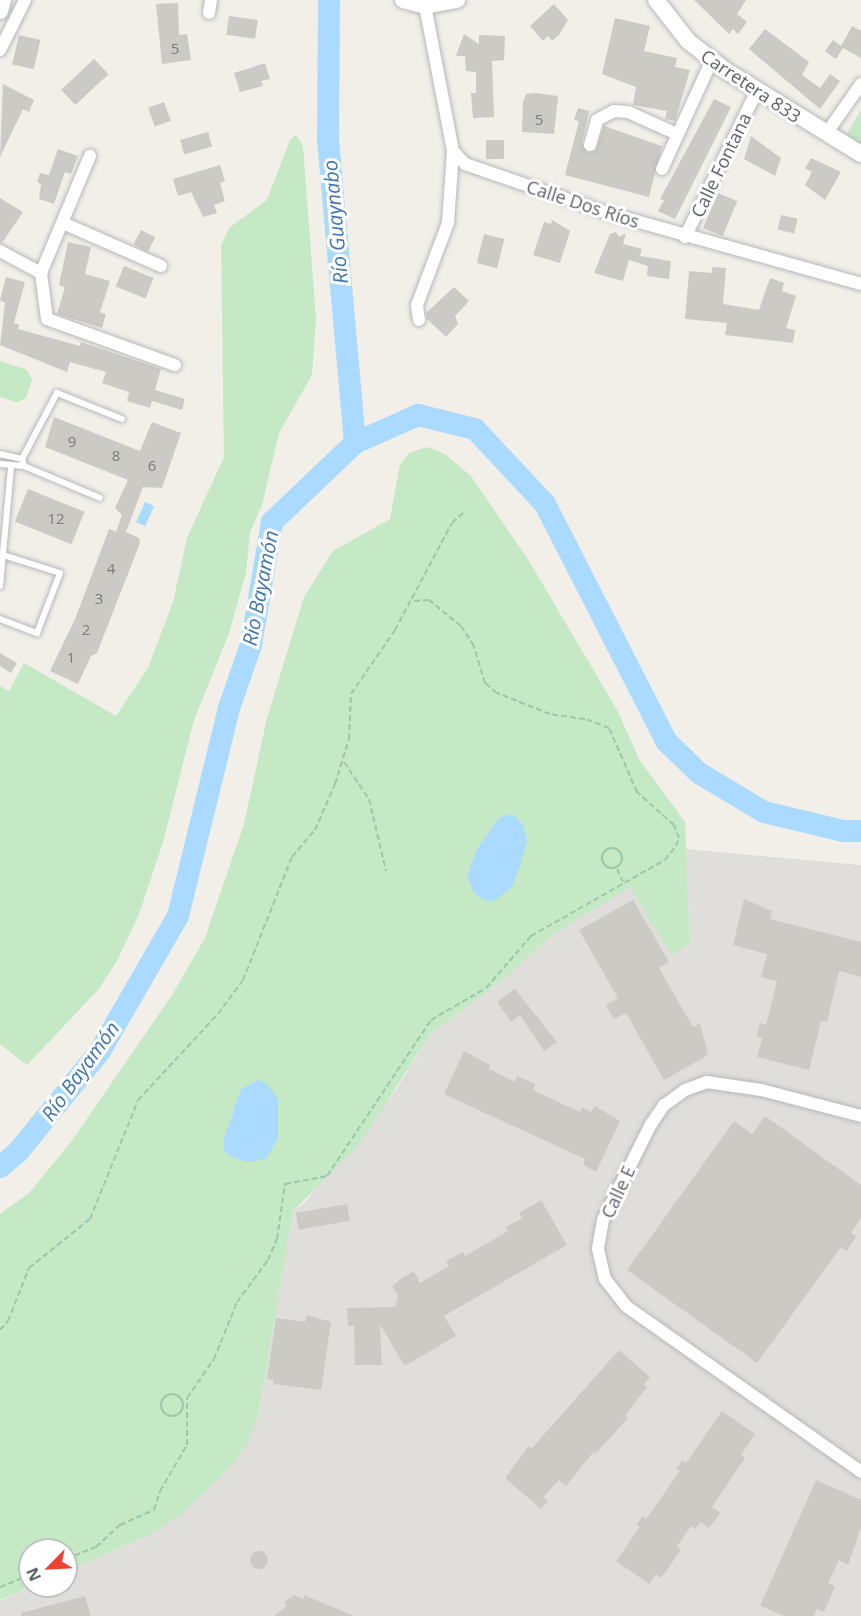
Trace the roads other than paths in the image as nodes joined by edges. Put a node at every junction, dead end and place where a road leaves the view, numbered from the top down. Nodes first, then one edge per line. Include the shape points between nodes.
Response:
1 (3, 0) edge
2 (25, 0) edge
3 (403, 0) edge
4 (457, 0) edge
5 (656, 0) edge
6 (425, 6) junction
7 (0, 11) edge
8 (0, 50) edge
9 (712, 60) junction
10 (861, 84) edge
11 (756, 93) junction
12 (676, 134) junction
13 (826, 134) junction
14 (590, 145) dead end
15 (453, 151) junction
16 (861, 154) edge
17 (90, 156) dead end
18 (662, 169) dead end
19 (63, 223) junction
20 (685, 237) junction
21 (0, 251) edge
22 (161, 266) dead end
23 (41, 273) junction
24 (861, 284) edge
25 (419, 320) dead end
26 (175, 365) dead end
27 (122, 420) dead end
28 (0, 454) edge
29 (22, 459) junction
30 (0, 464) edge
31 (24, 466) junction
32 (11, 467) junction
33 (100, 498) dead end
34 (3, 555) junction
35 (0, 586) edge
36 (0, 619) edge
37 (861, 1116) edge
38 (861, 1472) edge

1 - 7 street
2 - 8 street
3 - 6 street
4 - 6 street
5 - 9 street, Carretera 833 via 688,41
6 - 15 street
9 - 11 street, Carretera 833
9 - 12 street
10 - 13 street
11 - 13 street, Carretera 833
11 - 20 street, Calle Fontana
12 - 14 street via 628,112 614,111 597,120
12 - 18 street
13 - 16 street, Carretera 833
15 - 20 street, Calle Dos Ríos via 465,165
15 - 25 street via 448,223 417,305
17 - 19 street
19 - 22 street
19 - 23 street
20 - 24 street, Calle Dos Ríos
21 - 23 street
23 - 26 street via 47,319
27 - 29 lane via 57,393
28 - 29 lane
29 - 31 lane
30 - 32 lane
31 - 32 lane
31 - 33 lane
32 - 34 lane
34 - 35 lane
34 - 36 lane via 60,573 37,633
37 - 38 street, Calle E via 761,1090 707,1082 685,1090 664,1105 651,1124 603,1220 598,1249 605,1279 626,1306

